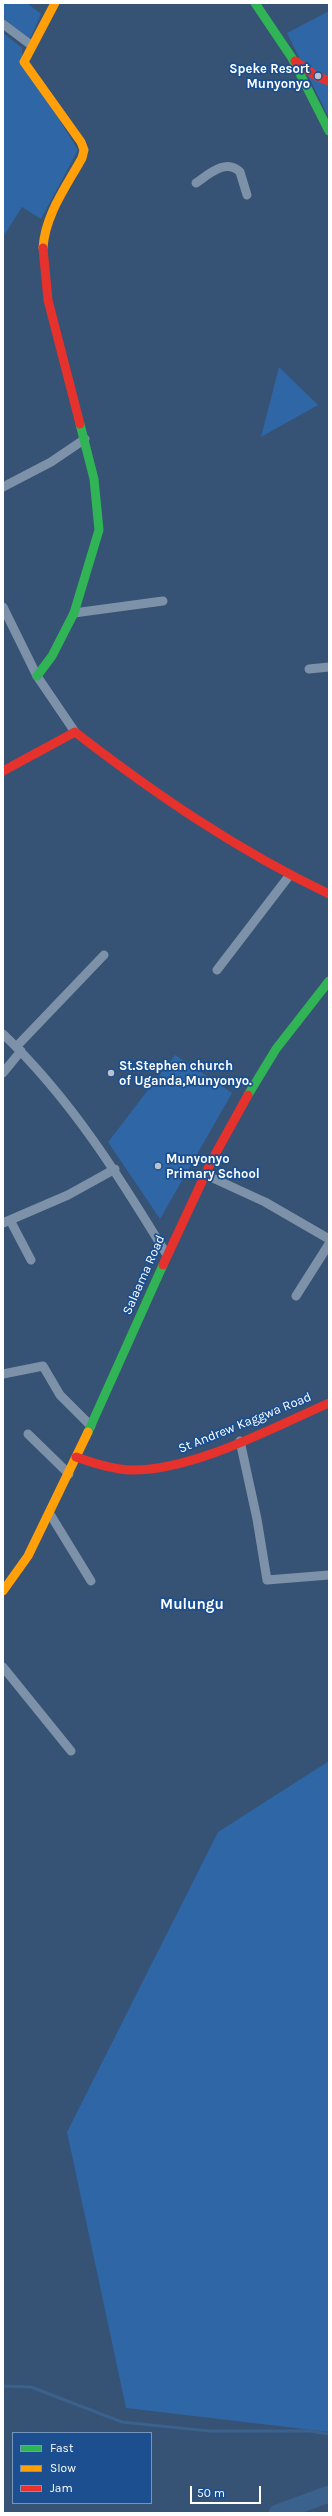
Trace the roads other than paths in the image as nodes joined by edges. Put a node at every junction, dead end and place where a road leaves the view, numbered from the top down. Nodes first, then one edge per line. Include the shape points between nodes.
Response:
1 (55, 3) edge
2 (255, 3) edge
3 (3, 24) edge
4 (31, 45) junction
5 (292, 58) junction
6 (329, 81) edge
7 (329, 131) edge
8 (196, 182) dead end
9 (247, 195) dead end
10 (85, 440) junction
11 (3, 488) edge
12 (163, 601) dead end
13 (3, 607) edge
14 (74, 612) junction
15 (329, 667) edge
16 (309, 669) dead end
17 (37, 676) junction
18 (75, 732) junction
19 (3, 771) edge
20 (289, 876) junction
21 (329, 894) edge
22 (104, 956) dead end
23 (217, 970) dead end
24 (329, 981) edge
25 (3, 1034) edge
26 (18, 1049) junction
27 (3, 1073) edge
28 (114, 1169) junction
29 (204, 1174) junction
30 (6, 1221) edge
31 (329, 1239) edge
32 (329, 1244) edge
33 (168, 1255) junction
34 (31, 1260) dead end
35 (296, 1296) dead end
36 (3, 1374) edge
37 (329, 1403) edge
38 (91, 1426) junction
39 (28, 1434) dead end
40 (240, 1441) junction
41 (76, 1457) junction
42 (69, 1474) junction
43 (50, 1514) junction
44 (329, 1575) edge
45 (91, 1581) dead end
46 (4, 1588) edge
47 (3, 1667) edge
48 (71, 1751) dead end

1 - 4 street
2 - 5 street
3 - 4 street
4 - 10 street via 24,62 81,142 84,150 52,211 44,236 43,254 48,300
5 - 6 street via 316,76
5 - 7 street
8 - 9 street via 221,167 228,166 240,172
10 - 11 street
10 - 14 street via 94,479 99,530
12 - 14 street
13 - 17 street
14 - 17 street via 52,656
15 - 16 street
17 - 18 street
18 - 19 street
18 - 20 street via 152,792
20 - 21 street
20 - 23 street
22 - 26 street
24 - 29 street, Salaama Road via 285,1036 262,1070
25 - 26 street
26 - 27 street
26 - 28 street via 54,1087
28 - 30 street via 68,1195
28 - 33 street
29 - 31 street via 265,1202
29 - 33 street, Salaama Road
30 - 34 street
32 - 35 street
33 - 38 street, Salaama Road
36 - 38 street via 43,1366 60,1395
37 - 40 street, St Andrew Kaggwa Road
38 - 41 street, Salaama Road
39 - 42 street
40 - 41 street, St Andrew Kaggwa Road via 173,1465 145,1470 112,1468
40 - 44 street via 257,1519 266,1580
41 - 42 street, Salaama Road
42 - 43 street, Salaama Road
43 - 45 street
43 - 46 street, Salaama Road via 28,1556
47 - 48 street

